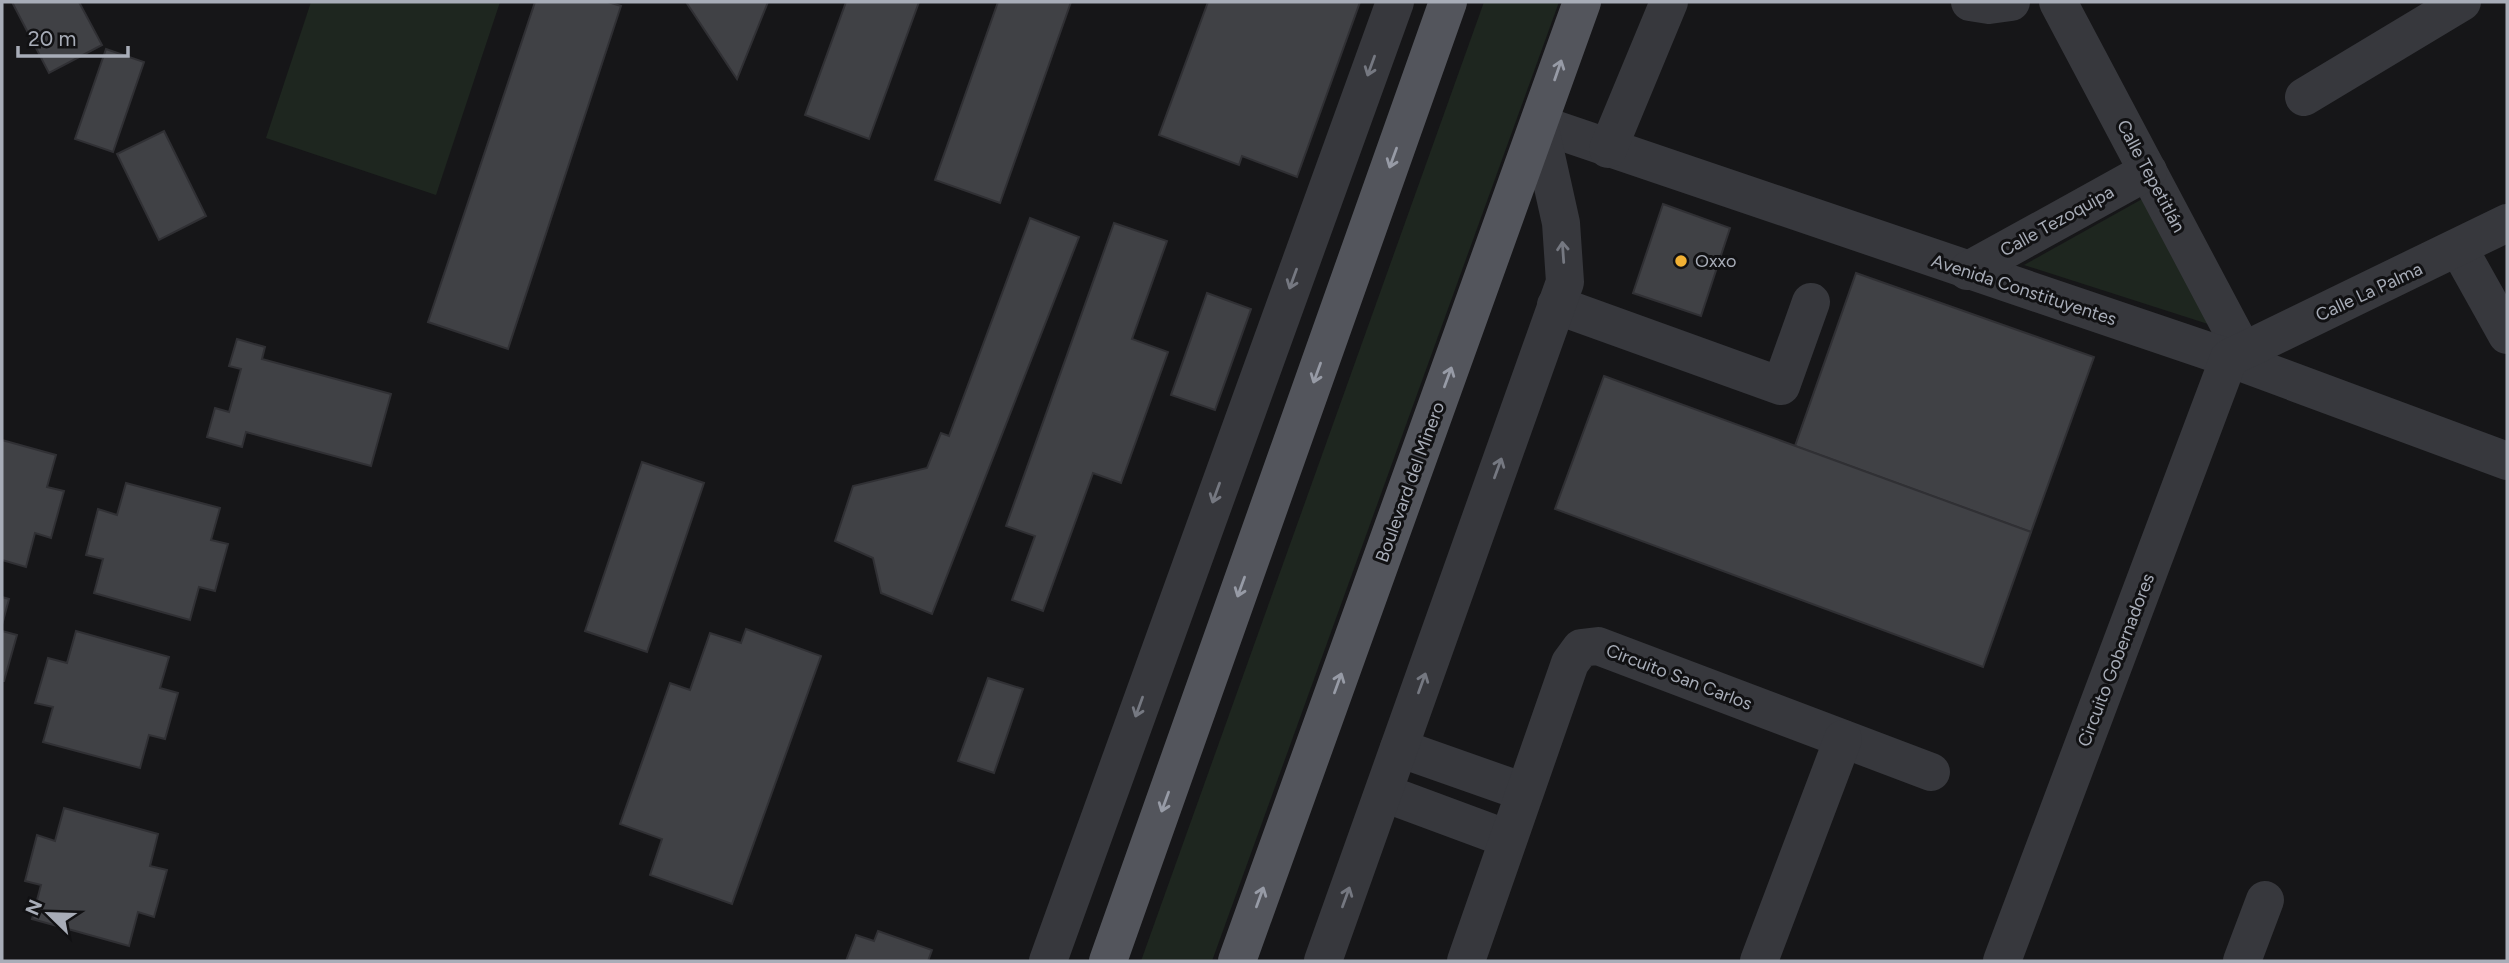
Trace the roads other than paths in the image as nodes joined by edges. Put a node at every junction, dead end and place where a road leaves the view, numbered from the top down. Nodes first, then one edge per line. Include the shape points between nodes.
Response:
1 (1395, 2) edge
2 (1448, 2) edge
3 (1582, 2) edge
4 (1669, 2) edge
5 (1970, 2) edge
6 (2011, 2) edge
7 (2058, 2) edge
8 (2462, 2) edge
9 (2304, 97) dead end
10 (1539, 124) junction
11 (1608, 149) junction
12 (2148, 171) junction
13 (2507, 223) edge
14 (2459, 249) junction
15 (1967, 271) junction
16 (1811, 302) dead end
17 (1556, 305) junction
18 (2507, 335) edge
19 (2236, 355) junction
20 (2507, 461) edge
21 (1843, 739) junction
22 (1399, 748) junction
23 (1931, 772) dead end
24 (1524, 792) junction
25 (1384, 793) junction
26 (1508, 839) junction
27 (2265, 900) dead end
28 (1048, 961) edge
29 (1108, 961) edge
30 (1237, 961) edge
31 (1323, 961) edge
32 (1466, 961) edge
33 (1759, 961) edge
34 (2002, 961) edge
35 (2242, 961) edge

1 -> 28 street
2 -> 29 main road
10 -> 3 main road, Boulevard del Minero
4 - 11 street
5 - 6 street
7 - 12 street, Calle Tepetitlán
8 - 9 street
10 - 11 street, Avenida Constituyentes
17 -> 10 street via 1565,282 1561,223
30 -> 10 main road, Boulevard del Minero
11 - 15 street, Avenida Constituyentes
12 - 15 street, Calle Tezoquipa
12 - 19 street, Calle Tepetitlán
13 - 14 street, Calle La Palma
14 - 18 street
14 - 19 street, Calle La Palma
15 - 19 street, Avenida Constituyentes
16 - 17 street via 1780,386
22 -> 17 street
19 - 20 street, Avenida Constituyentes
19 - 34 street, Circuito Gobernadores
21 - 23 street, Circuito San Carlos
21 - 24 street, Circuito San Carlos via 1598,646 1581,648 1570,663
21 - 33 street
22 - 24 street
22 - 25 street
24 - 26 street, Circuito San Carlos
25 - 26 street
31 -> 25 street
26 - 32 street, Circuito San Carlos
27 - 35 street

